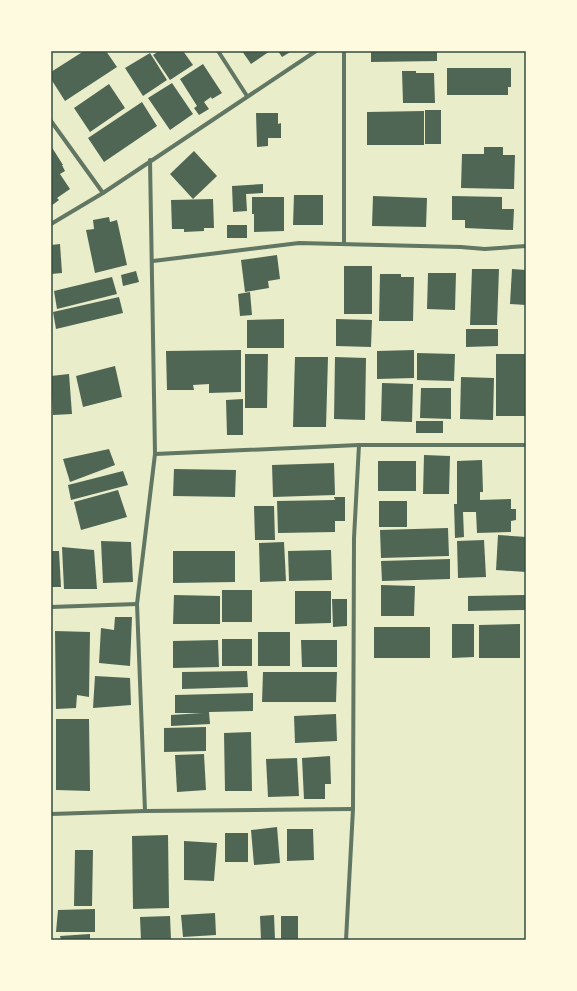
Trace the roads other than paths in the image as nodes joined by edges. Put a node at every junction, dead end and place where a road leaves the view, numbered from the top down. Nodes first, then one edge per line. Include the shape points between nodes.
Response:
1 (218, 51) edge
2 (316, 51) edge
3 (344, 51) edge
4 (247, 96) junction
5 (51, 121) edge
6 (150, 160) junction
7 (103, 193) junction
8 (51, 224) edge
9 (344, 244) junction
10 (526, 246) edge
11 (153, 261) junction
12 (359, 445) junction
13 (526, 445) edge
14 (155, 454) junction
15 (137, 604) junction
16 (51, 607) edge
17 (353, 809) junction
18 (145, 811) junction
19 (51, 814) edge
20 (346, 940) edge

1 - 4 street
2 - 4 street
3 - 9 street
4 - 6 street
5 - 7 street
6 - 7 street
6 - 11 street
7 - 8 street
9 - 10 street via 485,249
9 - 11 street via 299,243
11 - 14 street
12 - 13 street
12 - 14 street
12 - 17 street via 354,538
14 - 15 street
15 - 16 street
15 - 18 street
17 - 18 street
17 - 20 street
18 - 19 street

